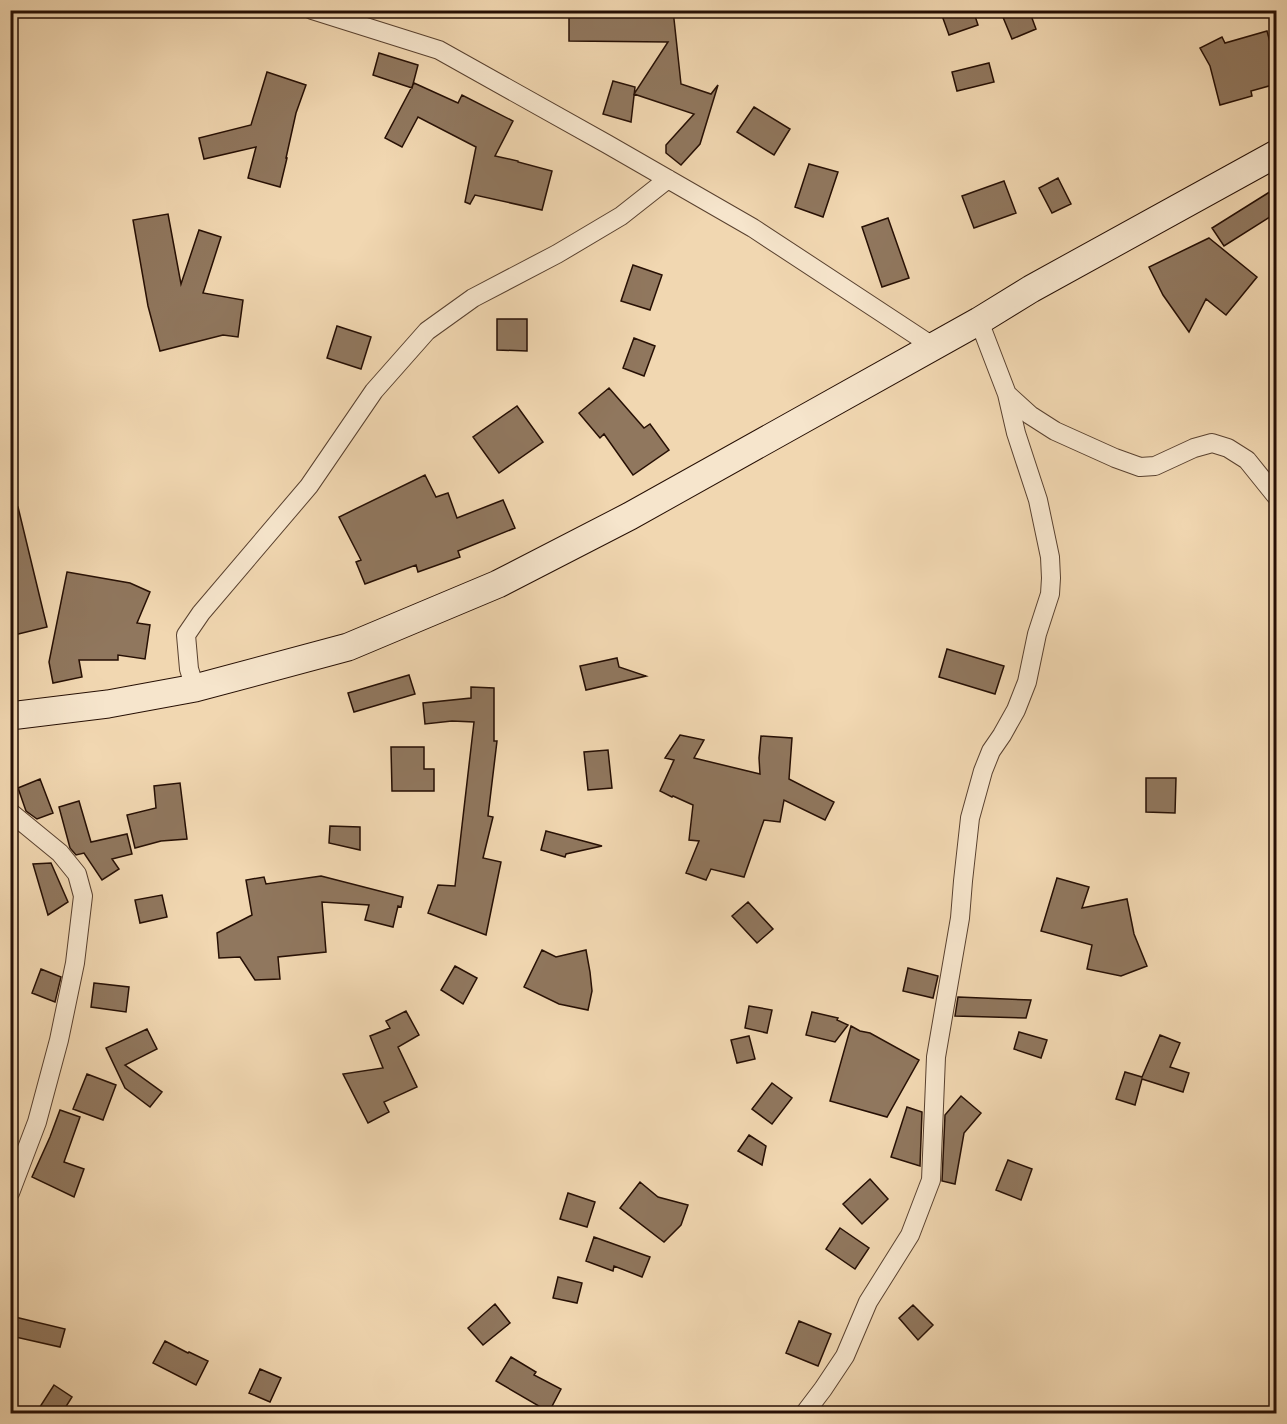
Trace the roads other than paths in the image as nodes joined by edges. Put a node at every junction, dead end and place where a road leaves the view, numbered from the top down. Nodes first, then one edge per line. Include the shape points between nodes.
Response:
1 (312, 10) edge
2 (1276, 154) edge
3 (668, 179) junction
4 (979, 321) junction
5 (934, 347) junction
6 (1006, 393) junction
7 (1276, 496) edge
8 (195, 688) junction
9 (10, 716) edge
10 (10, 812) edge
11 (10, 1193) edge
12 (804, 1413) edge

1 - 3 street via 439,50
2 - 4 main road
3 - 5 street via 753,228
3 - 8 street via 621,216 472,298 427,331 374,391 309,486 186,635
4 - 5 main road
4 - 6 street
5 - 8 main road via 630,516 498,584 348,648
6 - 7 street via 1055,431 1140,466 1155,466 1212,443 1228,448 1246,460
6 - 12 street via 1038,500 1050,556 1050,594 1027,682 1016,710 991,751 970,818 960,918 936,1057 931,1180 910,1235 868,1302 844,1356
8 - 9 main road
10 - 11 street via 60,853 77,874 83,896 75,963 59,1040 37,1122

